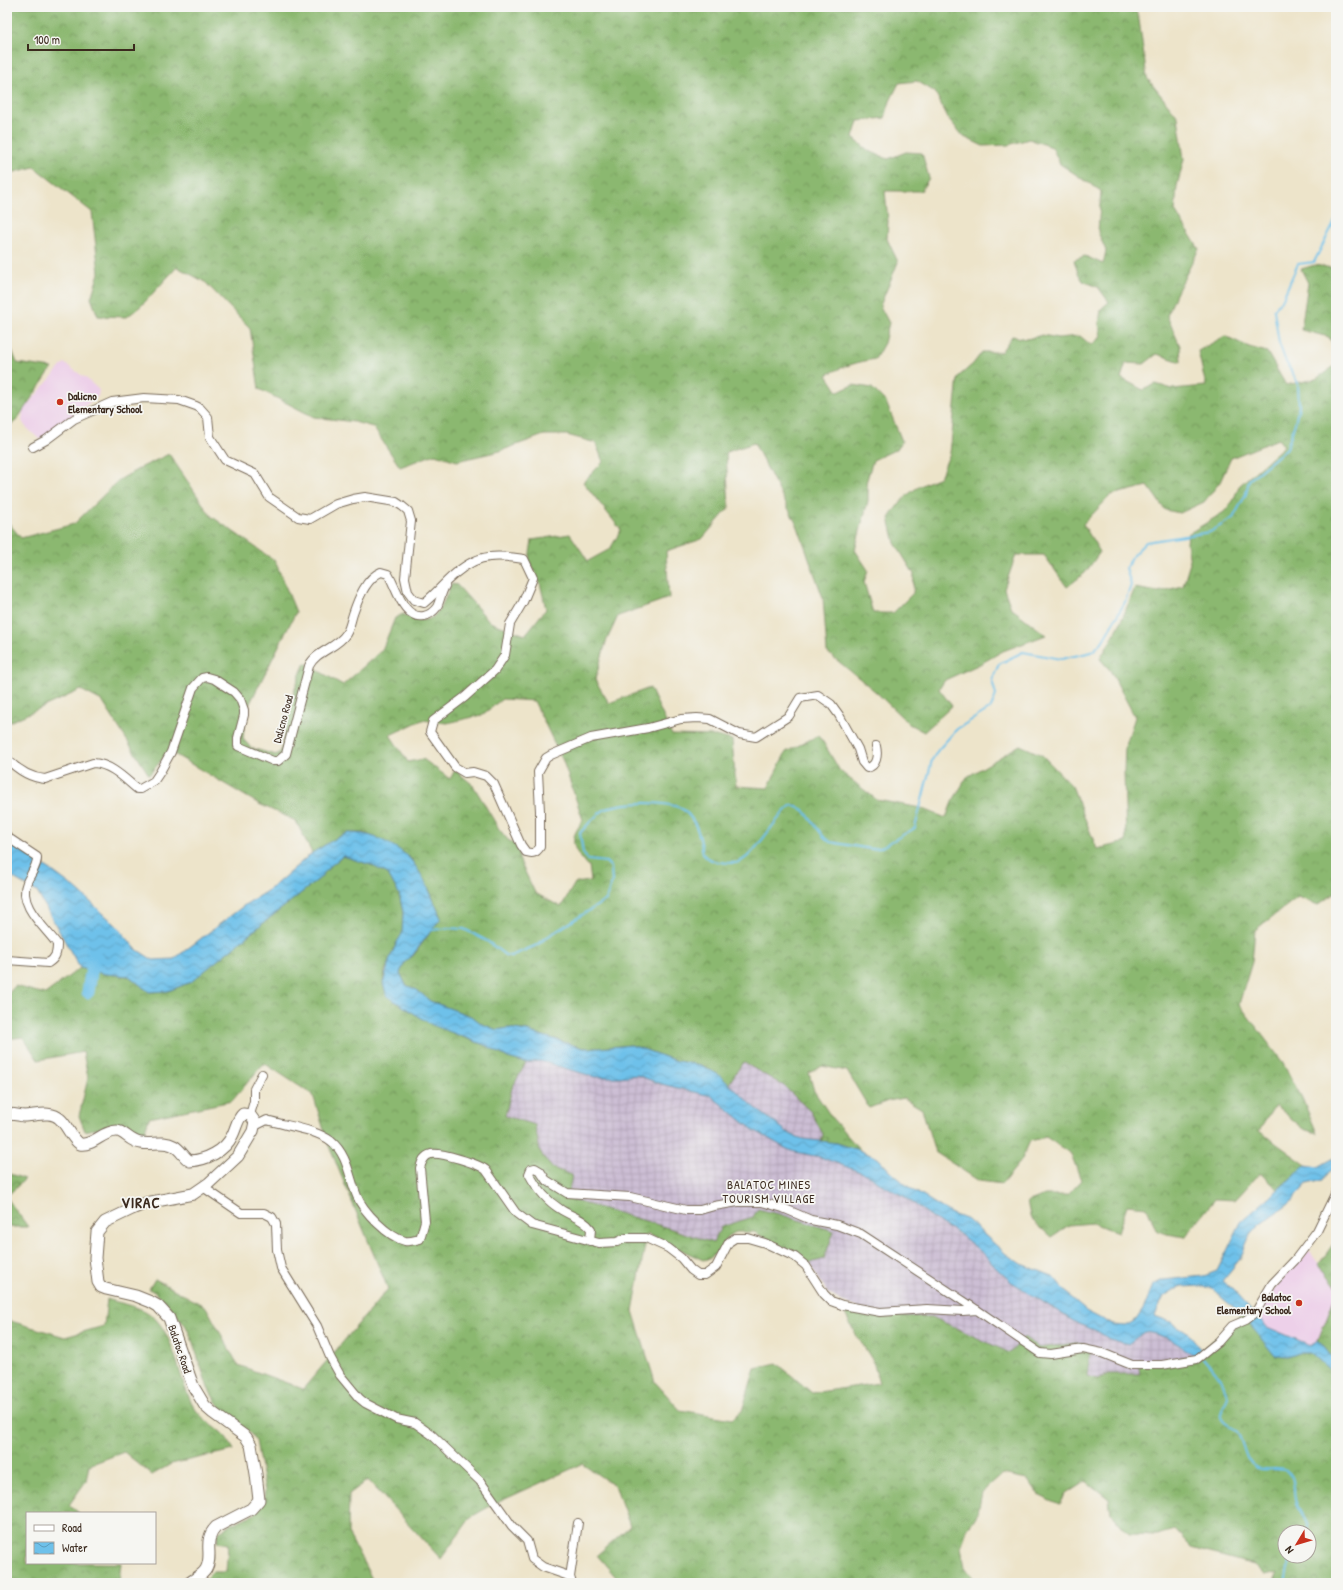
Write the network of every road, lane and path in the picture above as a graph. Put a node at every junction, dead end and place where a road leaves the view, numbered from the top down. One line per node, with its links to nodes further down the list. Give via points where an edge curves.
1 (33, 447): 2 (street, via 74,419 112,402 144,398 179,400 200,408 206,414 210,438 225,460 255,474 269,496 298,516 310,518 336,504 365,497 396,502 402,506 408,511 411,521 405,578 408,592 414,600 424,603)
2 (448, 580): 3 (street, via 464,566 477,560 504,556 524,559 533,578 524,602 510,624 505,655 495,670 433,721 430,732 455,767 465,773 473,772 486,776 494,784 526,852 532,854 540,847 538,772 546,758 591,738 697,718 710,720 739,734 756,737 789,716 800,698 818,695 831,704 839,715 867,768 872,767 877,757); 4 (street, Dalicno Road, via 436,607 428,614 419,616 402,604 388,574 381,572 371,578 357,603 345,635 312,659 286,754 278,761 238,746 244,716 242,704 229,688 214,678 207,677 202,678 193,688 160,772 154,781 140,789 99,763 45,779 26,773)
3 (876, 746)
4 (7, 759)
5 (7, 837): 6 (street, via 37,857 24,894 26,902 56,944 56,956 48,963)
6 (7, 960)
7 (262, 1074): 9 (street, via 254,1089)
8 (7, 1114): 9 (main road, via 56,1116 80,1144 88,1144 107,1133 118,1131 129,1139 141,1143 168,1144 190,1161 212,1155 224,1147 243,1114 248,1114)
9 (253, 1121): 10 (main road, Balatoc Road, via 253,1131 238,1156); 12 (street, via 267,1120 322,1135 332,1142 345,1159 361,1203 385,1230 404,1241 420,1239 424,1230 420,1168 422,1161 433,1154 481,1165 516,1213 532,1225)
10 (203, 1187): 15 (street, via 236,1212 268,1214 275,1220 281,1268 317,1326 337,1372 359,1398 378,1411 415,1424 432,1436 480,1481 512,1526 527,1541 532,1559); 16 (main road, Balatoc Road, via 192,1194 146,1203 105,1222 97,1232 95,1258 101,1287 144,1299 164,1311 169,1318 193,1386 205,1406 246,1436 251,1444 259,1500 251,1510 212,1531 209,1536 206,1570)
11 (1336, 1192): 13 (street, via 1316,1231 1295,1260 1272,1284 1255,1313 1232,1326 1197,1360 1162,1365 1132,1365 1102,1353 1083,1349 1051,1354 1040,1353)
12 (590, 1241): 13 (street, via 599,1243 617,1242 631,1237 646,1238 668,1248 698,1275 705,1275 716,1266 729,1242 735,1238 748,1238 766,1243 794,1257 806,1266 824,1294 831,1301 842,1305 880,1312 927,1309); 13 (street, via 591,1229 588,1225 551,1202 533,1182 529,1174 531,1169 540,1171 546,1180 567,1193 630,1197 686,1210 700,1210 738,1202 762,1202 810,1220 849,1228)
13 (977, 1310)
14 (578, 1523): 15 (street)
15 (571, 1580)
16 (189, 1583)

